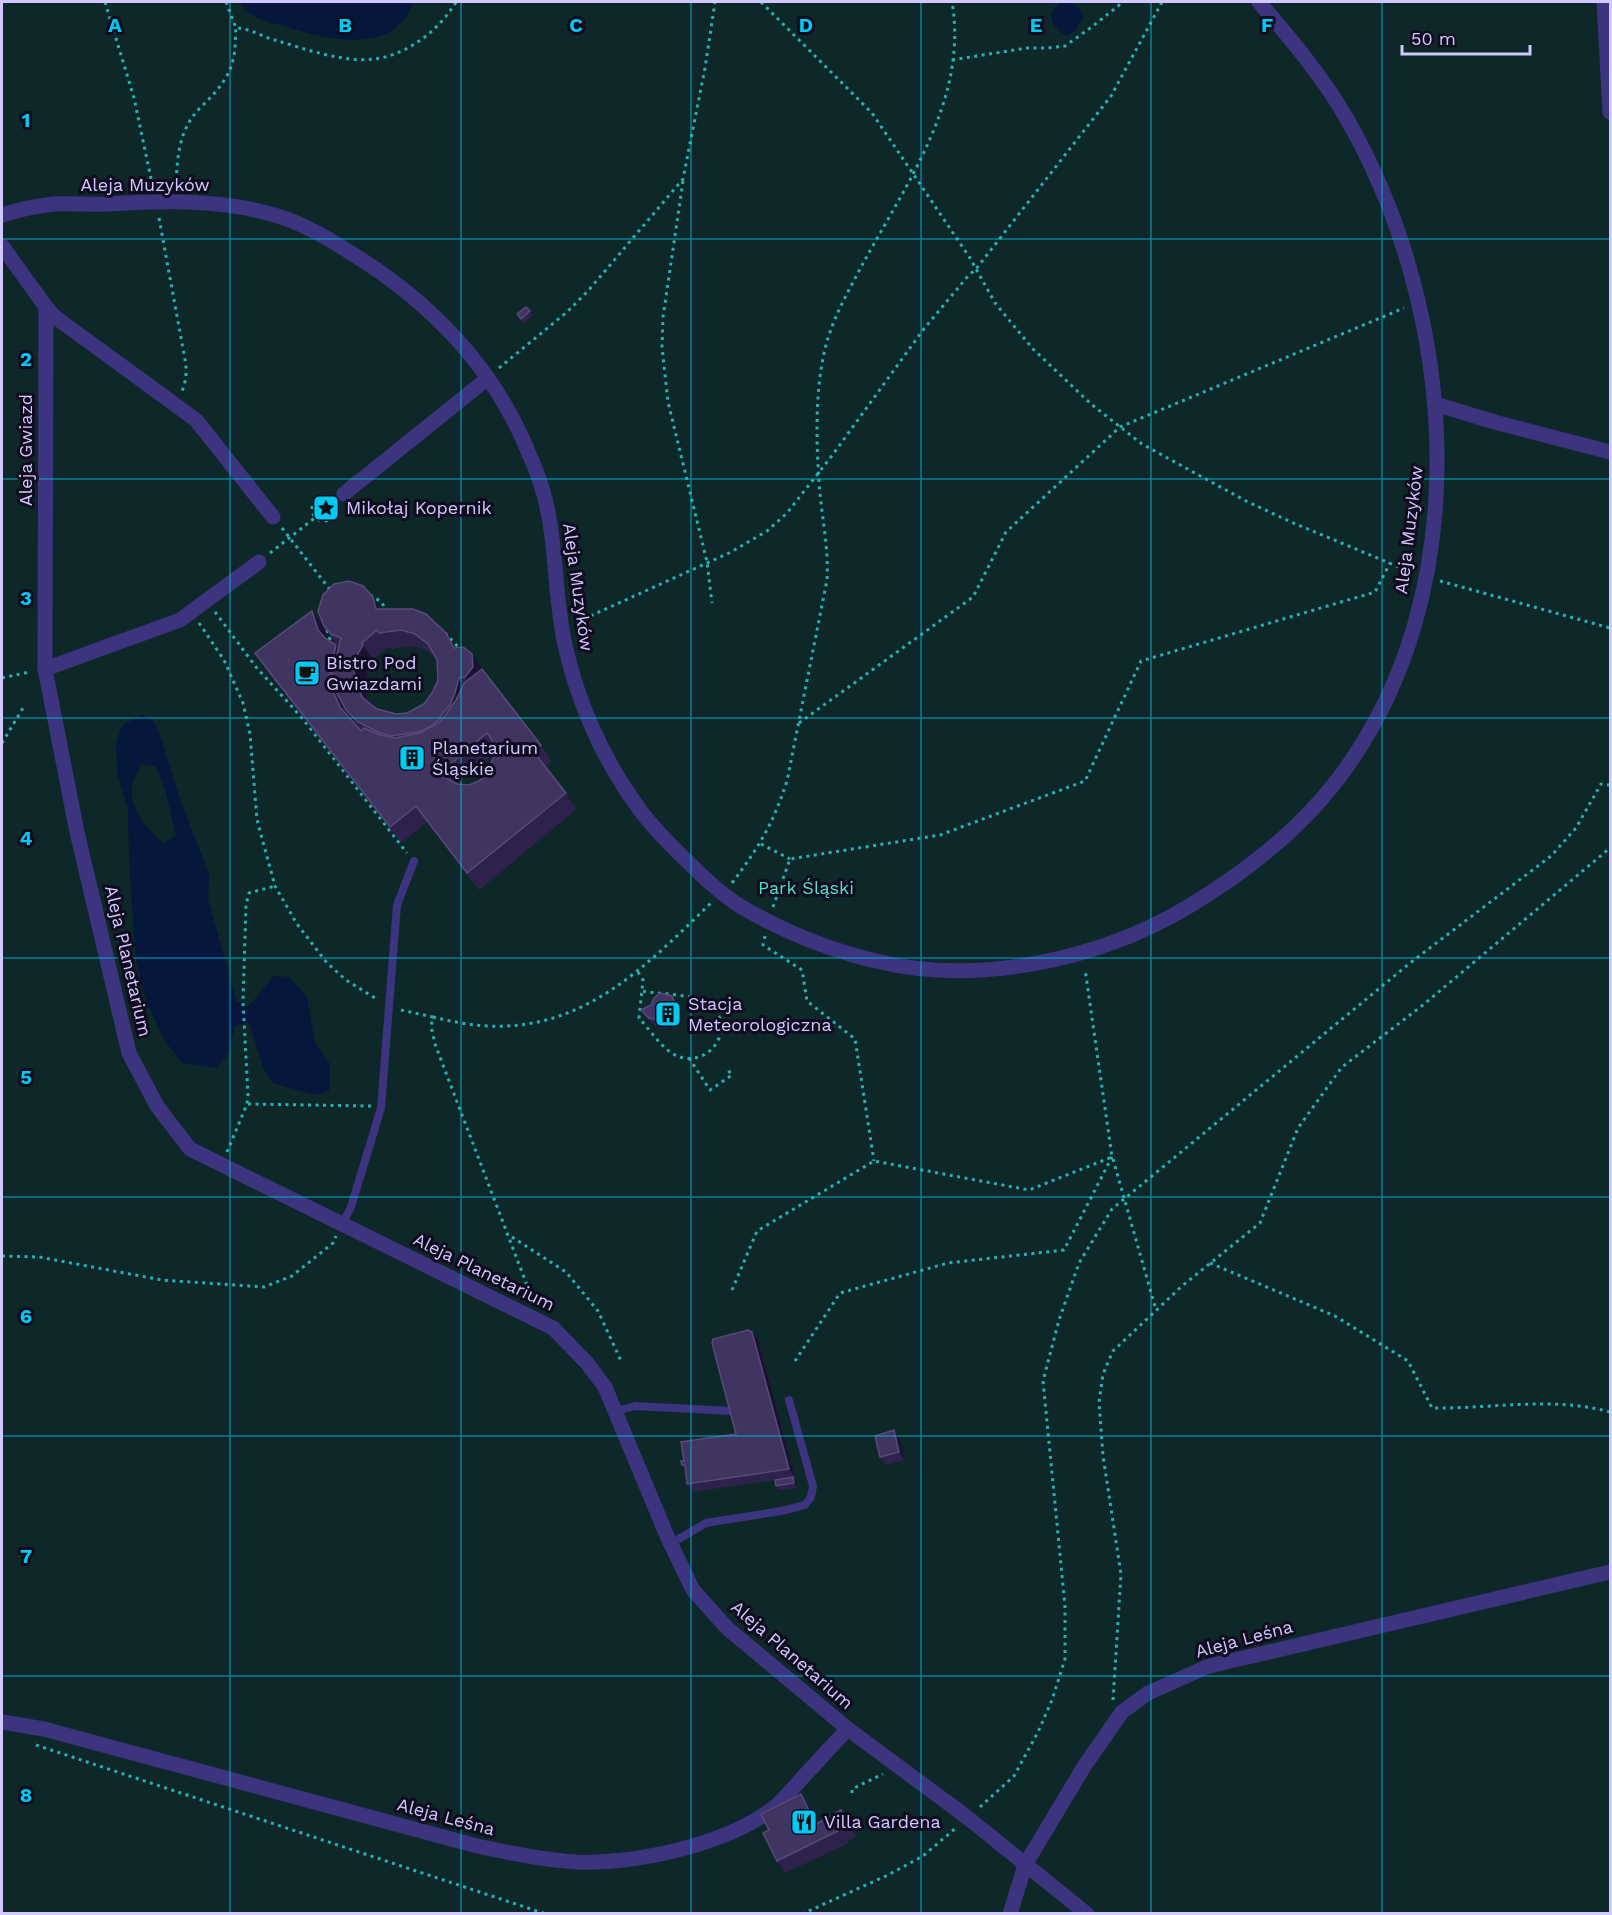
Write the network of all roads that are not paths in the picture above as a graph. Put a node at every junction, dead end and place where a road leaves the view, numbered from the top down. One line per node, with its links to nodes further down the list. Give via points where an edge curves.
1 (1258, 2): 8 (street, Aleja Muzyków, via 1318,76 1360,144 1398,234 1419,302)
2 (1604, 2): 3 (street)
3 (1611, 112)
4 (2, 215): 7 (street, Aleja Muzyków, via 53,204 176,201 245,208 290,219 391,279 430,311)
5 (2, 246): 6 (street)
6 (46, 307): 11 (street, via 196,420); 13 (street, Aleja Gwiazd)
7 (488, 378): 8 (street, Aleja Muzyków, via 516,424 541,484 550,524 565,648 583,705 630,798 666,840 735,903 790,931 870,960 921,970 1008,967 1082,952 1124,938 1219,887 1288,834 1327,793 1353,758 1388,696 1409,640 1426,577 1437,476); 10 (street)
8 (1435, 404): 9 (street)
9 (1611, 452)
10 (344, 494)
11 (273, 517)
12 (259, 562): 13 (street, via 180,620)
13 (45, 669): 15 (street, Aleja Planetarium, via 77,832 129,1053 157,1106 190,1149)
14 (414, 861): 15 (lane, via 397,905 381,1108 351,1207)
15 (342, 1224): 17 (street, Aleja Planetarium, via 553,1328 587,1363)
16 (789, 1400): 19 (lane, via 813,1486 805,1505 706,1523)
17 (616, 1411): 18 (lane, via 634,1406); 19 (street, Aleja Planetarium)
18 (731, 1411)
19 (670, 1544): 22 (street, Aleja Planetarium, via 693,1590 727,1628)
20 (1611, 1572): 23 (street, Aleja Leśna, via 1209,1666 1148,1693 1122,1712)
21 (2, 1722): 22 (street, Aleja Leśna, via 44,1729 477,1846 590,1862 666,1852 734,1831 777,1805)
22 (848, 1729): 23 (street, Aleja Planetarium)
23 (1025, 1865): 24 (street, Aleja Leśna); 25 (street, Aleja Planetarium)
24 (1010, 1914)
25 (1087, 1914)

